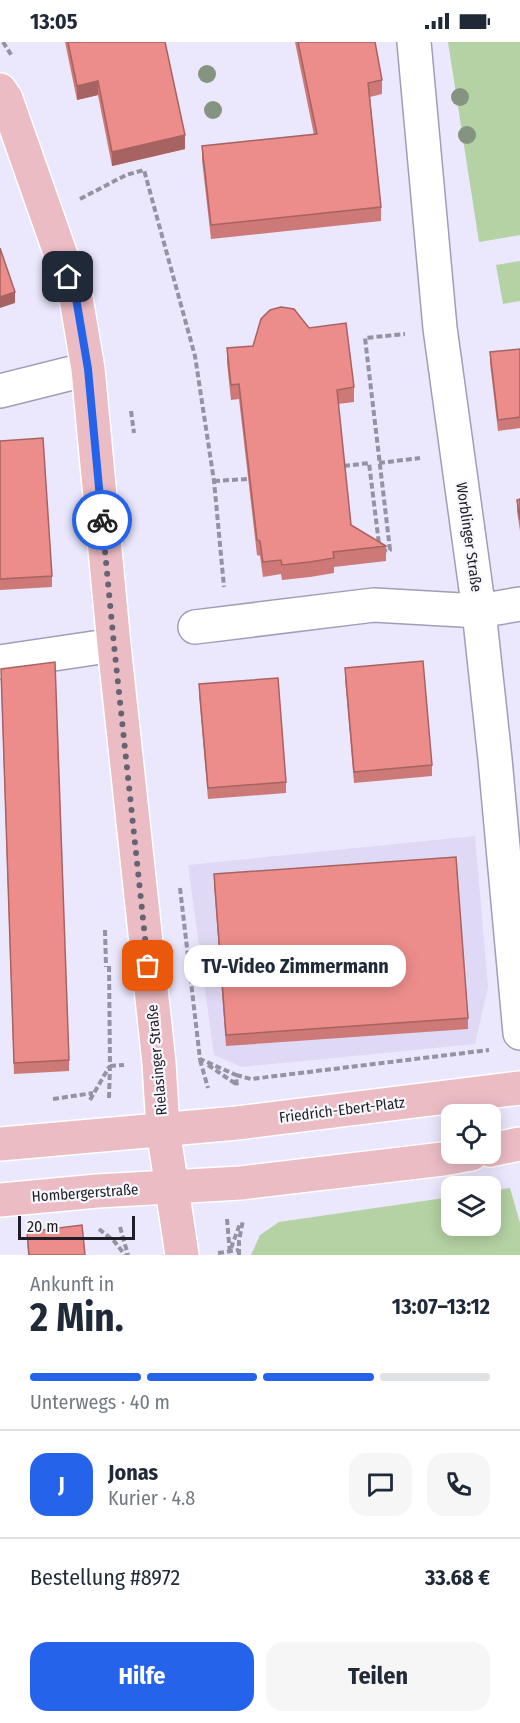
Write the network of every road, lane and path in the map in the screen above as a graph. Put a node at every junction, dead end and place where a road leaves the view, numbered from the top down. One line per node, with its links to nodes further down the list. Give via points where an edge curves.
1 (414, 42): 4 (street, Worblinger Straße)
2 (2, 97): 3 (main road, Rielasinger Straße)
3 (46, 214): 5 (main road, Rielasinger Straße, via 76,298); 9 (path, via 144,170 195,356)
4 (440, 328): 10 (path, via 365,338 390,550); 13 (street, Worblinger Straße)
5 (88, 369): 6 (street); 16 (main road, Rielasinger Straße)
6 (0, 391)
7 (344, 466): 10 (path, via 369,463)
8 (248, 479): 9 (path)
9 (214, 481): 14 (path)
10 (380, 551): 11 (path)
11 (373, 552)
12 (520, 604): 13 (street)
13 (479, 611): 14 (street, via 374,605); 18 (street, Worblinger Straße)
14 (228, 623): 15 (street)
15 (195, 627)
16 (114, 645): 17 (street); 24 (main road, Rielasinger Straße)
17 (0, 662)
18 (520, 1033)
19 (491, 1050): 21 (path, via 251,1079)
20 (110, 1066): 23 (path)
21 (236, 1075)
22 (520, 1088): 24 (main road, Friedrich-Ebert-Platz)
23 (94, 1093)
24 (164, 1129): 25 (main road); 29 (main road, Rielasinger Straße)
25 (0, 1144)
26 (520, 1144): 27 (main road)
27 (501, 1148)
28 (441, 1159): 29 (main road, via 241,1183)
29 (171, 1187): 30 (main road, Hombergerstraße); 35 (main road, Rielasinger Straße)
30 (0, 1200)
31 (98, 1228): 34 (path)
32 (239, 1251): 33 (path)
33 (230, 1253)
34 (125, 1255)
35 (182, 1255)

